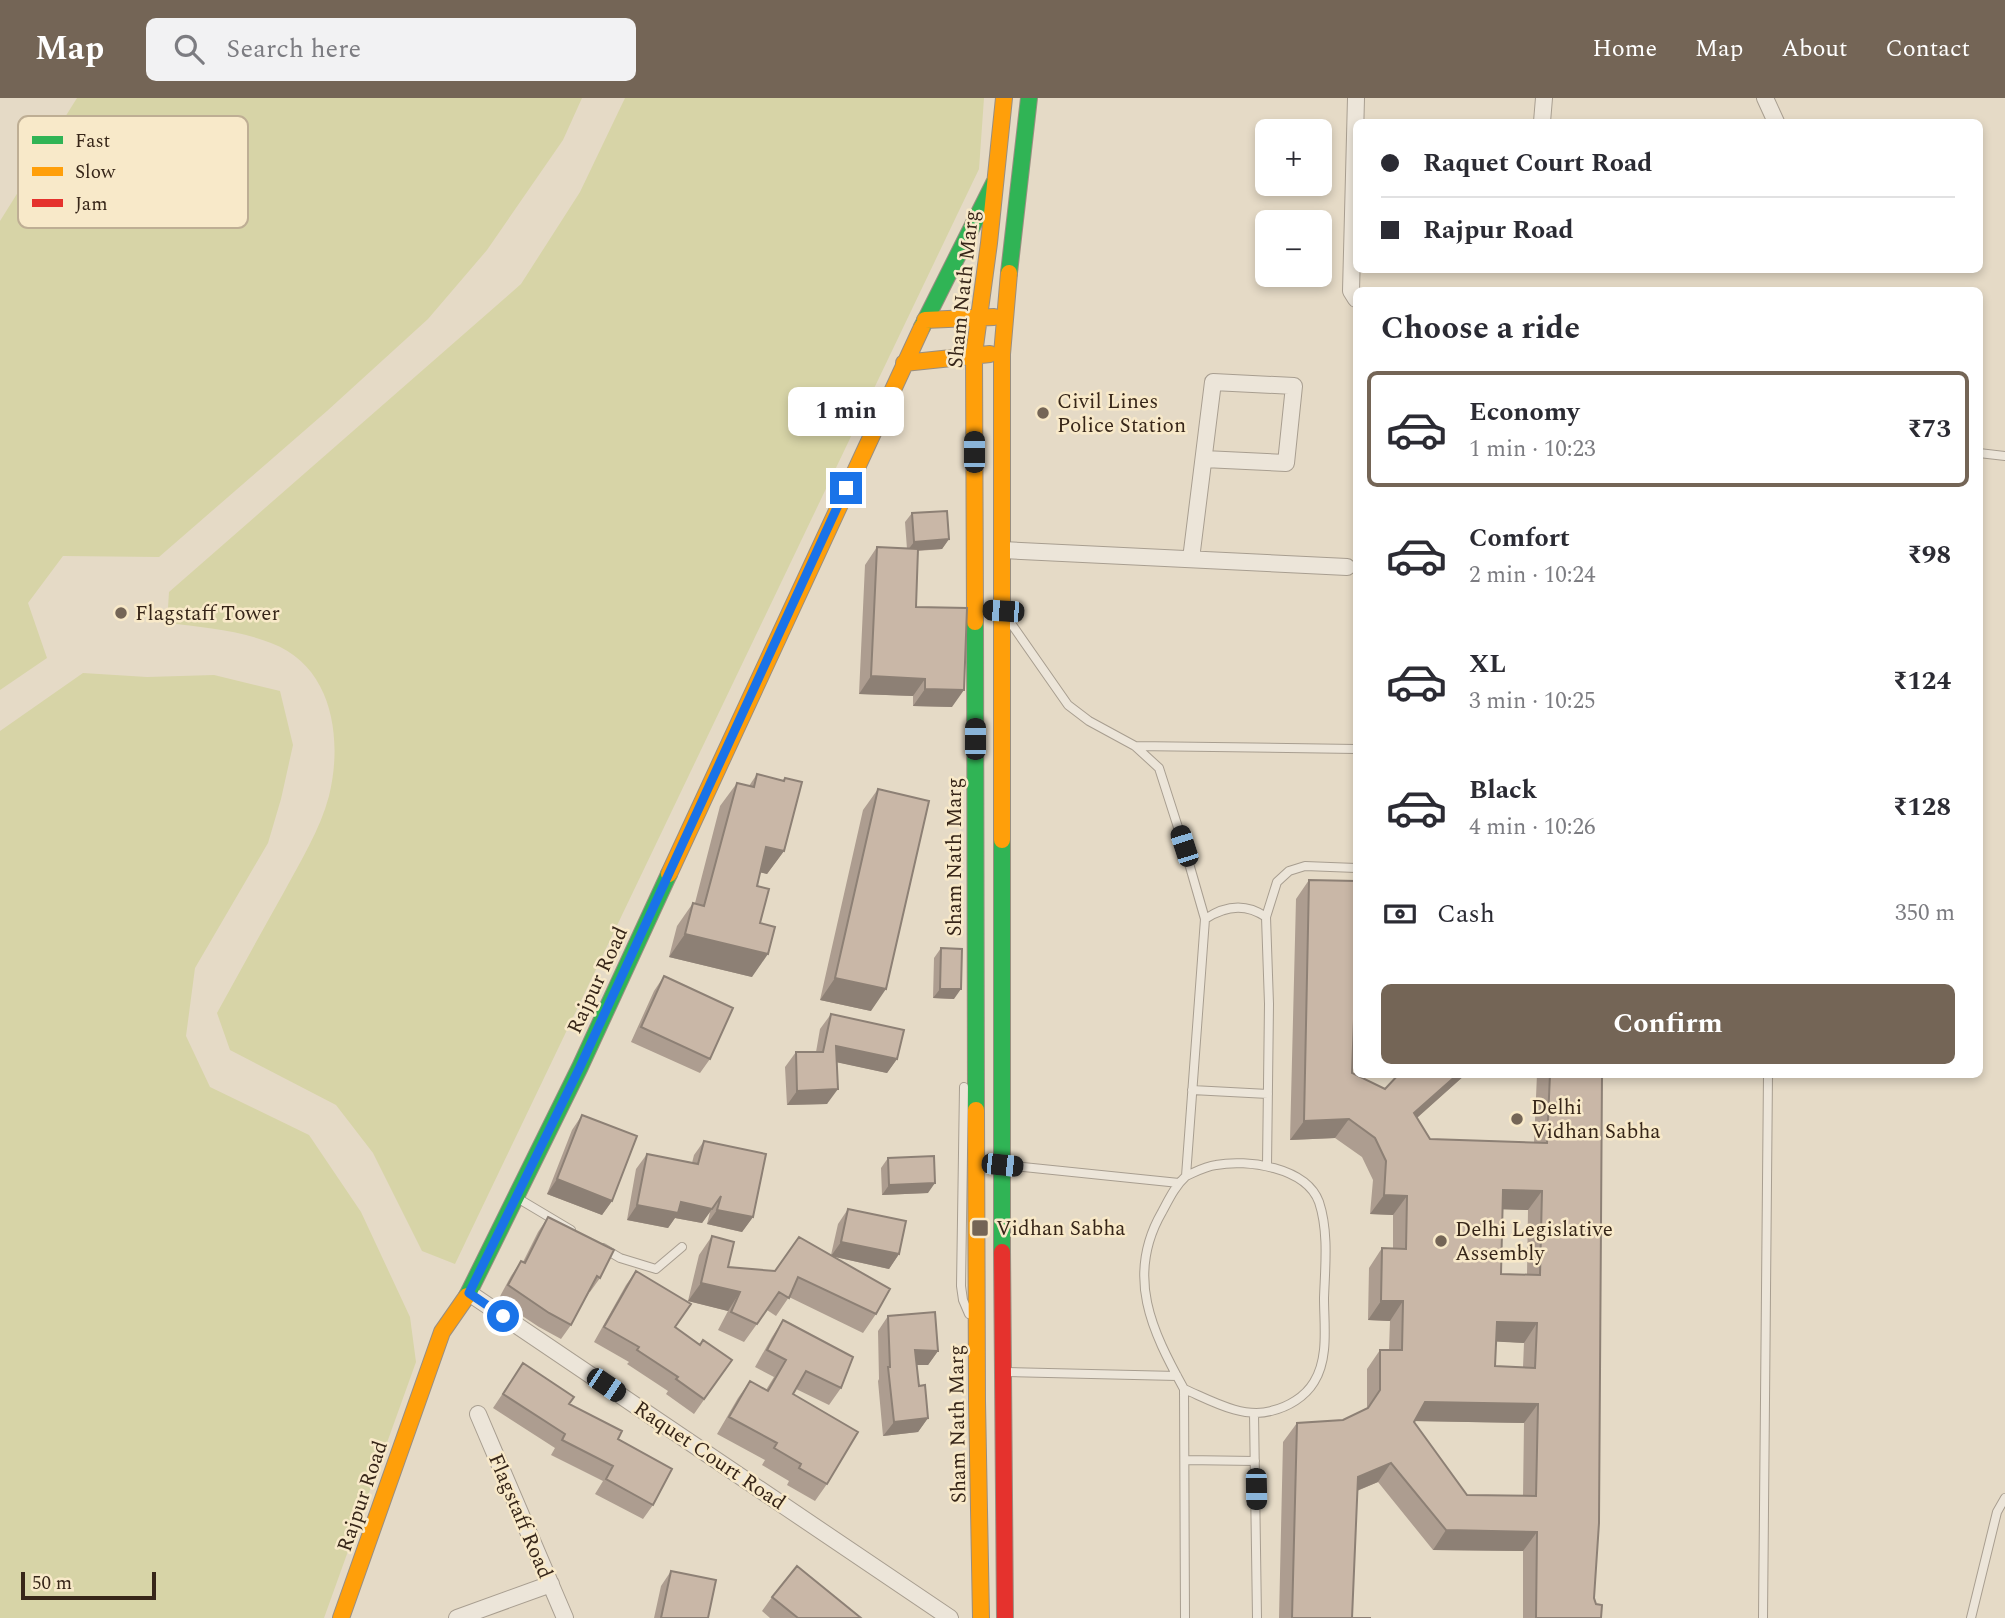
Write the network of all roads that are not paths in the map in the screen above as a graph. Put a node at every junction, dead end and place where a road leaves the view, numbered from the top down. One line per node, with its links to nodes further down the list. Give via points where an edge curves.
1 (1004, 98): 9 (main road, Sham Nath Marg)
2 (1029, 98): 12 (main road, Sham Nath Marg)
3 (1356, 98): 6 (street)
4 (1544, 98): 7 (street)
5 (1765, 98): 8 (street)
6 (1356, 119)
7 (1542, 119)
8 (1775, 119)
9 (995, 179): 13 (main road, Sham Nath Marg); 14 (main road, Rajpur Road)
10 (1353, 243): 11 (street)
11 (1353, 293)
12 (1005, 317): 13 (main road); 16 (main road, Sham Nath Marg)
13 (979, 318): 14 (main road); 15 (main road, Sham Nath Marg)
14 (925, 320): 17 (main road, Rajpur Road)
15 (974, 354): 16 (main road); 17 (main road); 24 (main road, Sham Nath Marg)
16 (1002, 354): 21 (main road, Sham Nath Marg)
17 (904, 363): 41 (main road, Rajpur Road)
18 (1983, 453): 19 (lane)
19 (2005, 456)
20 (1204, 459): 20 (street, via 1213,382 1294,386 1286,463); 22 (street)
21 (1003, 550): 22 (street); 24 (main road, Sham Nath Marg)
22 (1191, 559): 23 (street)
23 (1347, 567)
24 (988, 610): 25 (lane, via 1069,705 1088,721); 30 (main road, Sham Nath Marg); 37 (main road, Sham Nath Marg)
25 (1135, 746): 26 (lane); 29 (lane, via 1159,768)
26 (1353, 749)
27 (1353, 868): 28 (lane, via 1305,866 1289,871 1277,882)
28 (1266, 917): 29 (lane, via 1254,908 1237,907); 35 (lane)
29 (1205, 919): 34 (lane)
30 (975, 979): 31 (lane); 36 (main road, Sham Nath Marg)
31 (966, 1006)
32 (1768, 1078): 65 (lane)
33 (964, 1081): 46 (lane, via 961,1286)
34 (1192, 1090): 35 (lane); 39 (lane)
35 (1268, 1094): 38 (lane)
36 (976, 1165): 37 (lane); 46 (main road, Sham Nath Marg)
37 (1002, 1165): 40 (lane); 48 (main road, Sham Nath Marg)
38 (1267, 1166): 39 (lane, via 1214,1165); 51 (lane, via 1286,1171 1318,1200 1325,1243 1324,1353 1306,1392 1293,1403)
39 (1186, 1176): 40 (lane)
40 (1178, 1183): 49 (lane, via 1147,1247 1144,1278 1148,1314)
41 (516, 1198): 42 (lane); 45 (main road, Rajpur Road)
42 (574, 1231)
43 (597, 1245): 44 (lane, via 656,1269)
44 (682, 1247)
45 (469, 1293): 57 (main road, Rajpur Road, via 442,1332); 60 (street, Raquet Court Road)
46 (976, 1333): 47 (main road, Sham Nath Marg)
47 (977, 1370): 48 (lane); 61 (main road, Sham Nath Marg)
48 (1002, 1372): 49 (lane); 62 (main road, Sham Nath Marg)
49 (1177, 1376): 50 (lane)
50 (1184, 1389): 51 (lane); 53 (lane)
51 (1254, 1413): 54 (lane)
52 (478, 1414): 56 (street, Flagstaff Road)
53 (1185, 1460): 54 (lane); 63 (lane)
54 (1255, 1461): 64 (lane)
55 (2005, 1498): 66 (lane, via 1997,1512)
56 (551, 1584): 58 (street); 59 (street, Flagstaff Road)
57 (341, 1618)
58 (457, 1618)
59 (565, 1618)
60 (950, 1618)
61 (981, 1618)
62 (1005, 1618)
63 (1185, 1618)
64 (1257, 1618)
65 (1763, 1618)
66 (1971, 1618)

